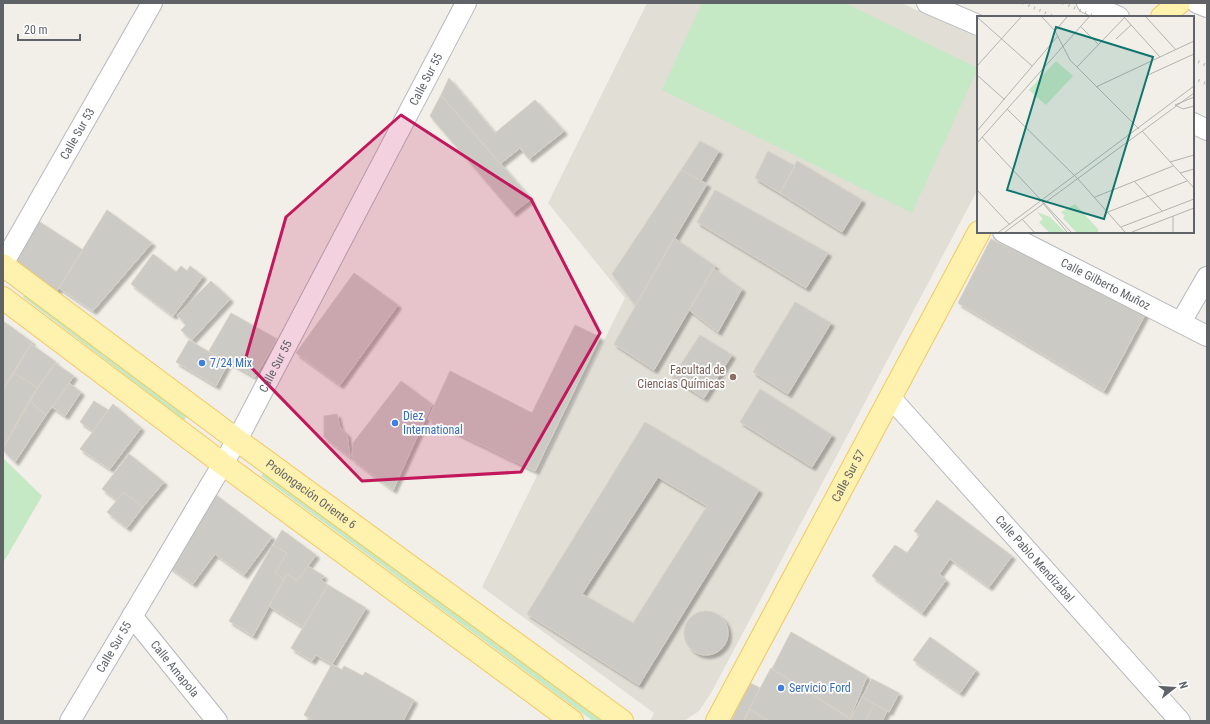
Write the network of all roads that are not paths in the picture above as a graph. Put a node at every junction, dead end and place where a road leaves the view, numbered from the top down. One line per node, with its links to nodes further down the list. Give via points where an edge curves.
1 (152, 3): 15 (street, Calle Sur 53)
2 (466, 3): 21 (street, Calle Sur 55)
3 (927, 3): 10 (street)
4 (1087, 3): 8 (street)
5 (1179, 3): 9 (main road)
6 (1197, 3): 7 (street)
7 (1207, 7)
8 (1117, 16)
9 (1163, 16)
10 (977, 25)
11 (1194, 124): 12 (street)
12 (1207, 130)
13 (978, 233): 20 (main road, Calle Sur 57)
14 (1006, 233): 18 (street, Calle Gilberto Muñoz)
15 (3, 265): 21 (main road, Prolongación Oriente 6)
16 (1207, 277): 18 (street)
17 (3, 298): 22 (main road)
18 (1181, 322): 19 (street, Calle Gilberto Muñoz)
19 (1207, 336)
20 (890, 397): 28 (main road, Calle Sur 57); 29 (street, Calle Pablo Mendizabal)
21 (237, 440): 22 (street, Calle Sur 55); 27 (main road, Prolongación Oriente 6)
22 (223, 464): 23 (street, Calle Sur 55); 26 (main road)
23 (132, 616): 24 (street, Calle Sur 55); 25 (street, Calle Amapola)
24 (70, 721)
25 (218, 721)
26 (572, 721)
27 (622, 721)
28 (717, 721)
29 (1180, 721)

